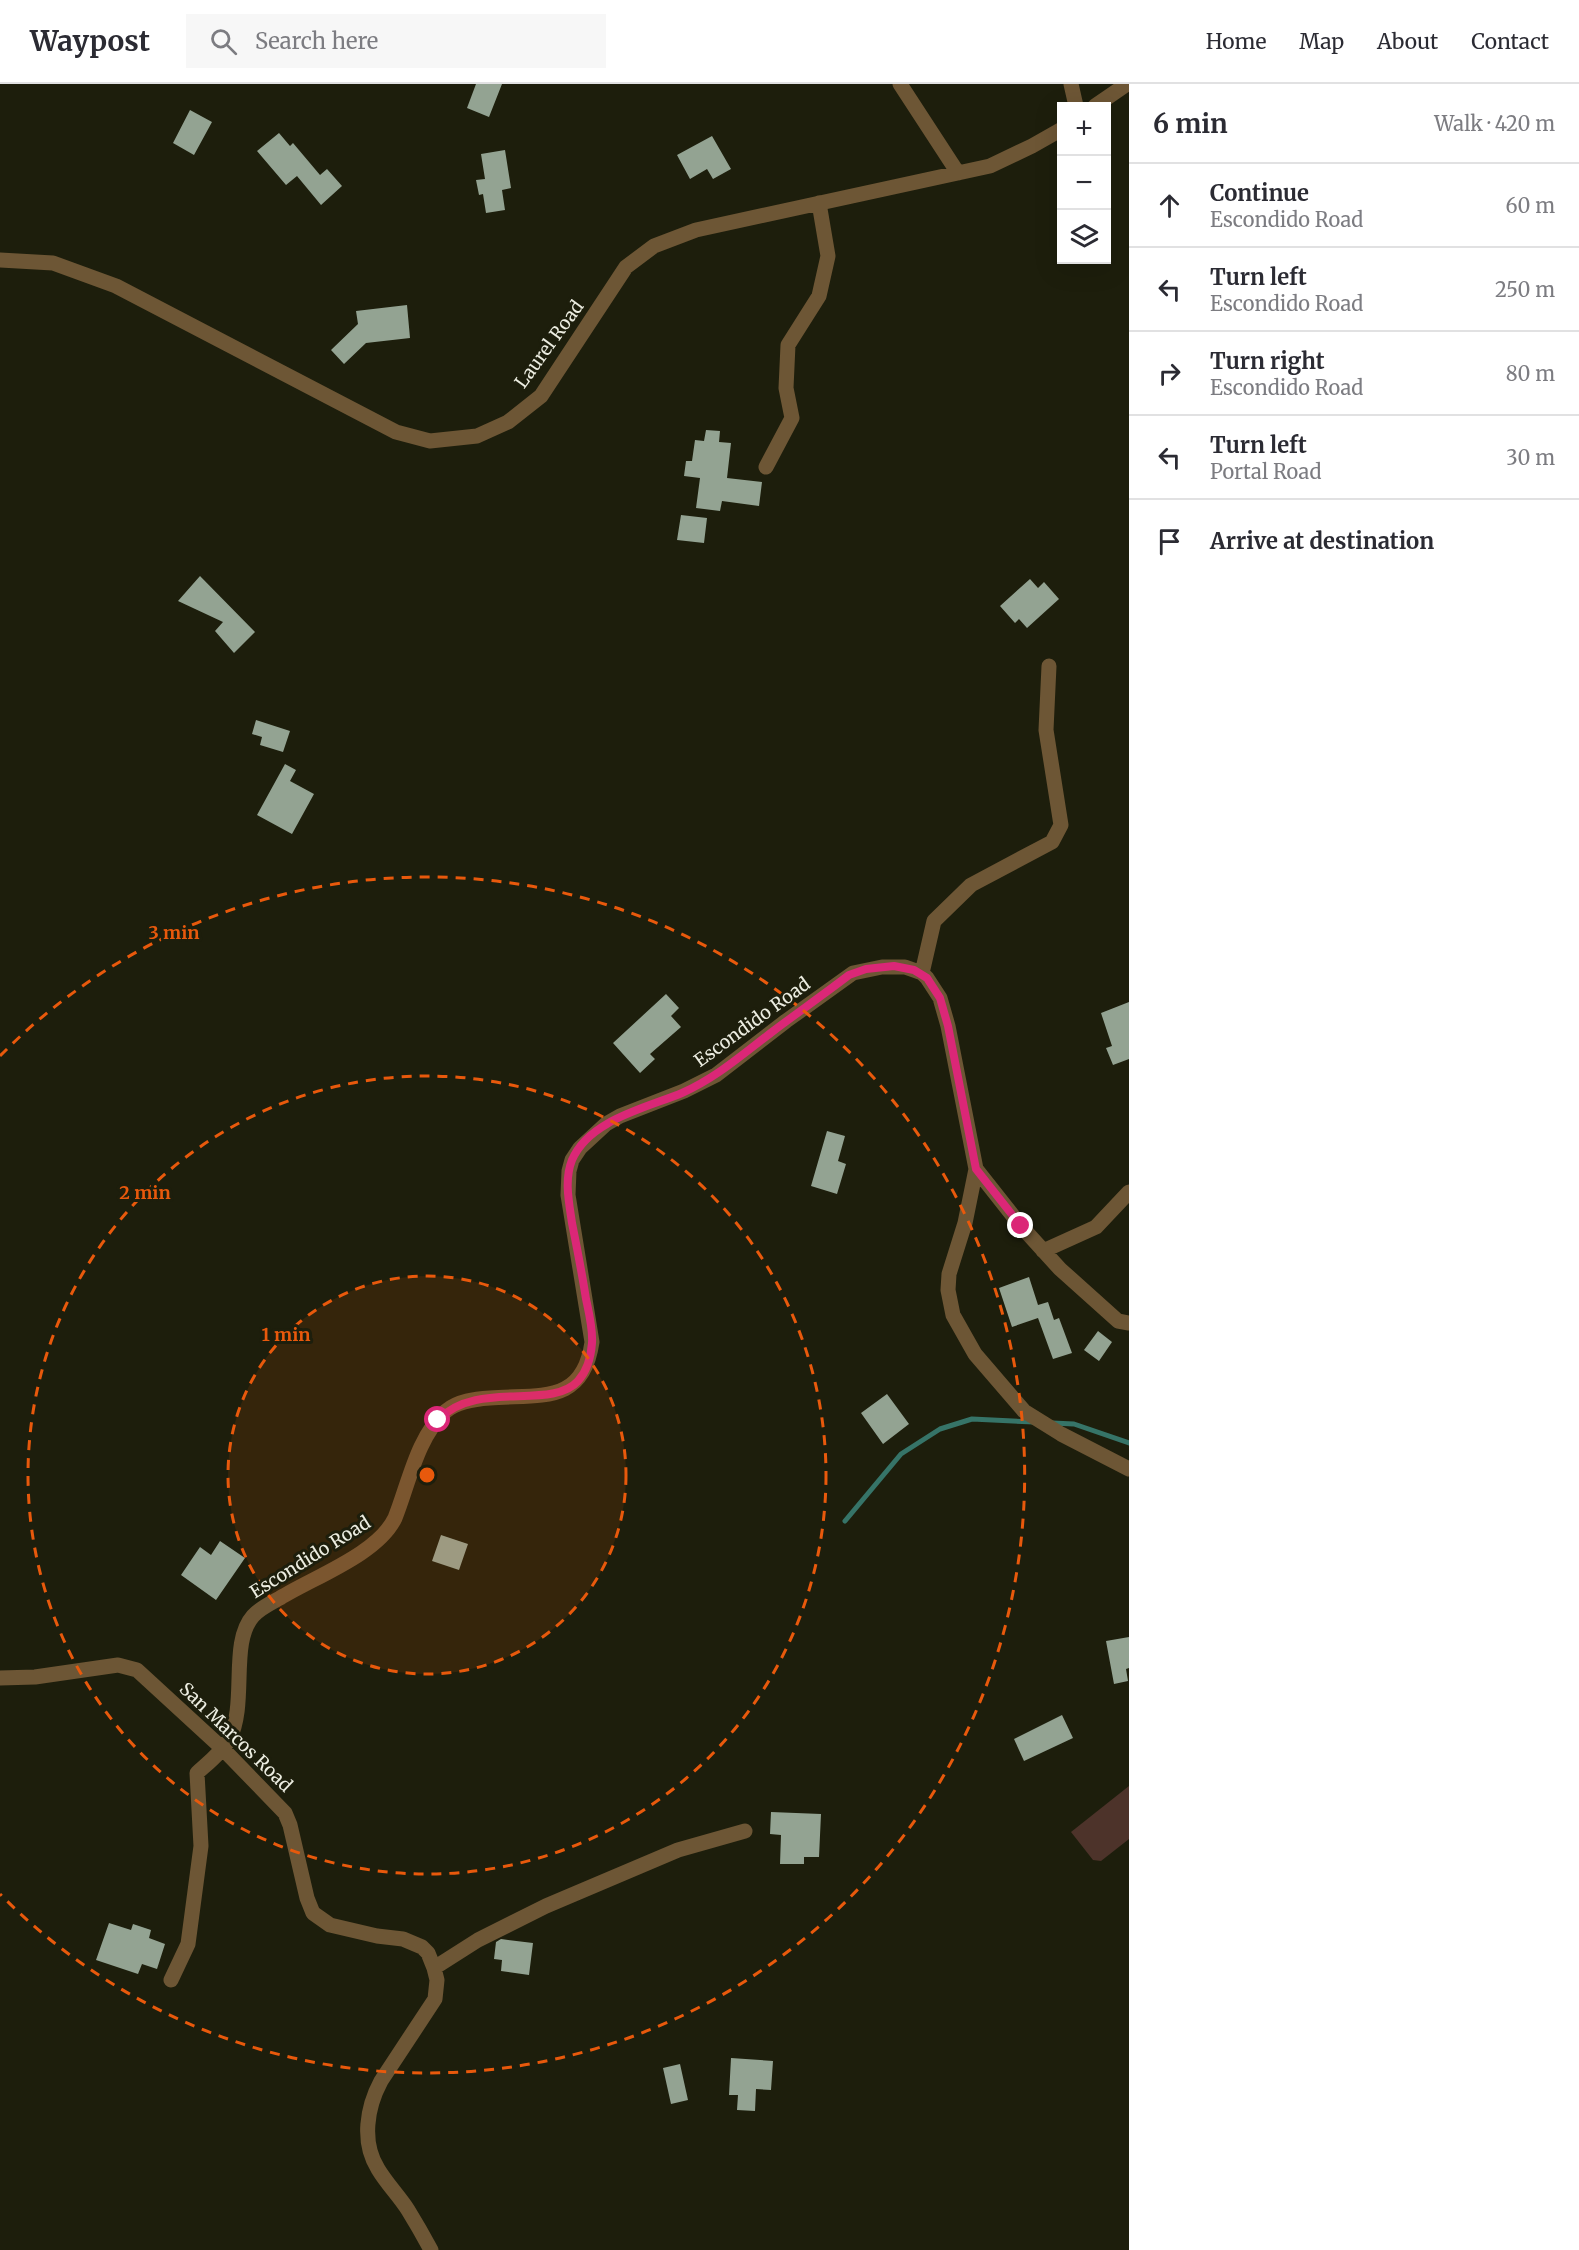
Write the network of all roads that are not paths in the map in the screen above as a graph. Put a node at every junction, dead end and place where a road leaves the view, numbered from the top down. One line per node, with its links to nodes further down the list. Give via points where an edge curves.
1 (900, 84): 7 (street)
2 (1071, 84): 4 (street)
3 (1126, 84): 5 (street)
4 (1075, 102)
5 (1101, 102)
6 (1057, 132): 7 (street, Laurel Road, via 990,166)
7 (958, 173): 8 (street, Laurel Road)
8 (819, 203): 9 (street, Laurel Road, via 696,230 654,246 626,267 541,396 508,422 477,436 430,441 396,432 116,286 53,263); 10 (street, via 828,256 819,296 788,345 786,388 792,418)
9 (0, 260)
10 (766, 467)
11 (1049, 666): 12 (street, via 1046,730 1061,825 1052,842 971,885 934,921)
12 (922, 973): 13 (street, via 940,998 948,1026); 19 (street, Escondido Road, via 894,966 853,973 716,1075 613,1120 588,1138 572,1160 568,1183 591,1328 590,1355 584,1372 562,1391 476,1399 457,1405 438,1420 423,1443 390,1529 380,1540 253,1616 242,1641 235,1724)
13 (976, 1169): 15 (street); 17 (street, via 949,1274 953,1315 975,1354 1024,1411)
14 (1129, 1192): 15 (street, via 1096,1227)
15 (1043, 1251): 16 (street, via 1118,1321)
16 (1129, 1323)
17 (1129, 1469)
18 (0, 1678): 19 (street, San Marcos Road, via 118,1665 137,1670)
19 (223, 1749): 21 (street, San Marcos Road, via 285,1813 314,1913 330,1925 403,1939 429,1953); 22 (street, via 197,1773 201,1846 188,1944)
20 (745, 1831): 21 (street, via 678,1850 546,1906 477,1940)
21 (434, 1968): 23 (street, via 435,1999 381,2081 367,2121 376,2168 408,2209)
22 (171, 1980)
23 (431, 2250)

